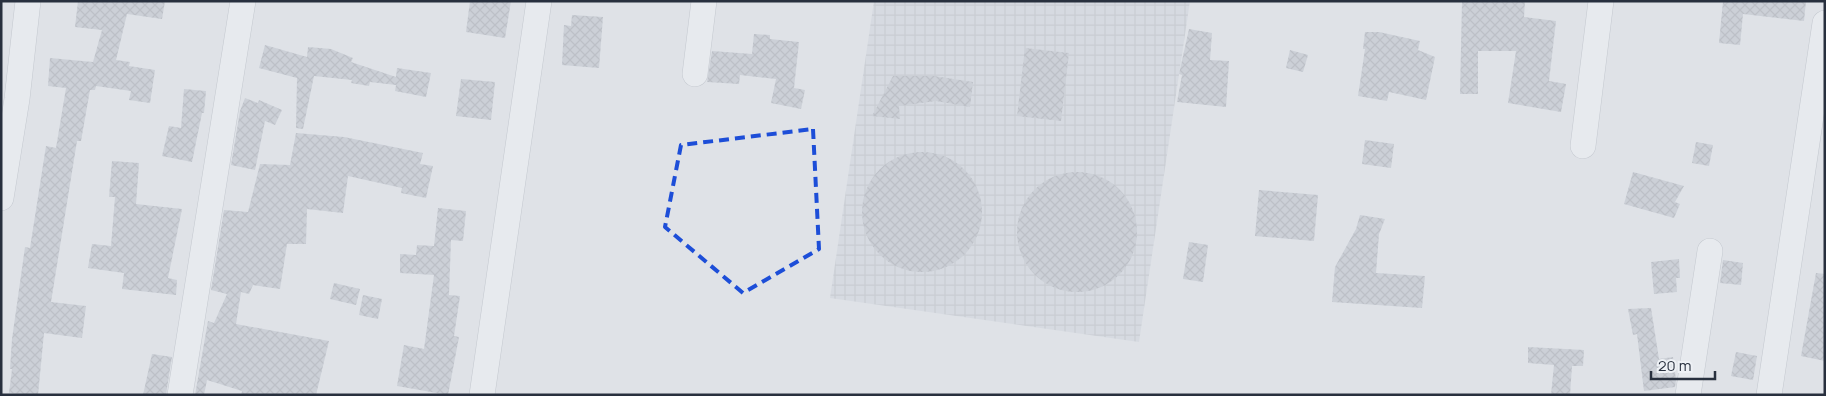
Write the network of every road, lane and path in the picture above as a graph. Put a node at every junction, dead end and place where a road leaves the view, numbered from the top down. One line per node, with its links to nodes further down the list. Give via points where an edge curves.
1 (28, 1): 9 (street)
2 (243, 1): 11 (street)
3 (539, 1): 12 (street)
4 (704, 1): 7 (street)
5 (1601, 1): 8 (street)
6 (1825, 23): 14 (street)
7 (694, 74)
8 (1582, 146)
9 (1, 198)
10 (1710, 251): 13 (street)
11 (180, 395)
12 (482, 395)
13 (1688, 395)
14 (1769, 395)

